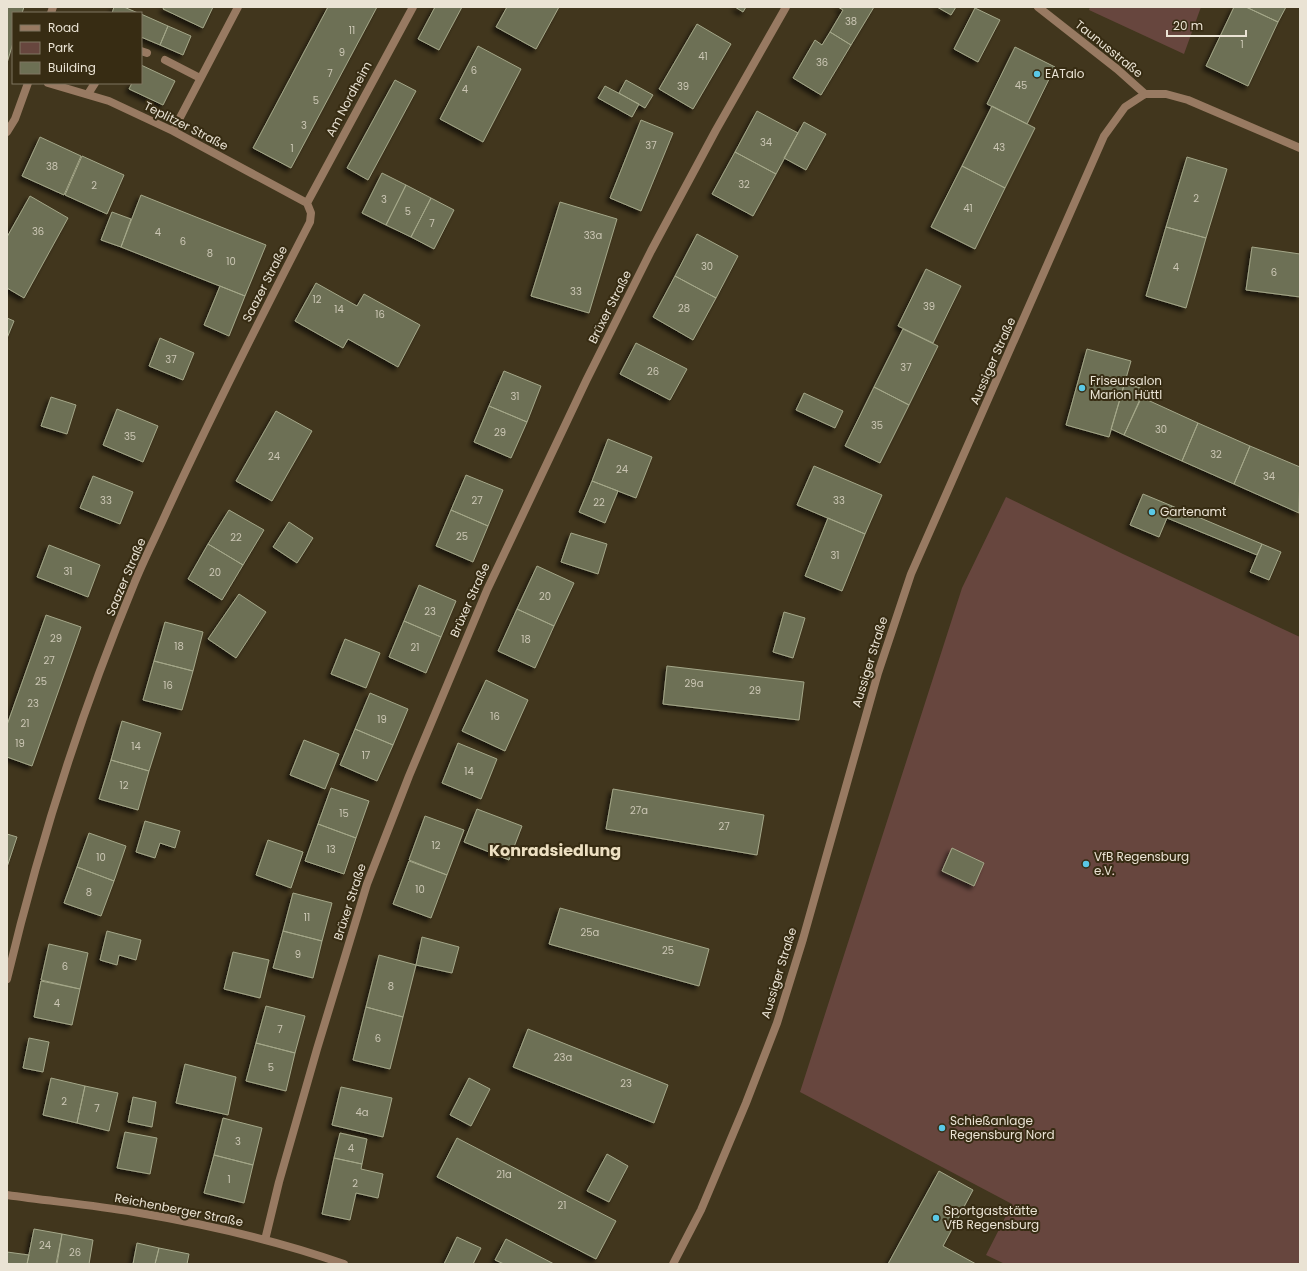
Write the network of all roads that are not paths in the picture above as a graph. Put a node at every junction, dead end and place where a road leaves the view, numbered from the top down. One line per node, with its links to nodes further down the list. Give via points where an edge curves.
1 (238, 7): 6 (street)
2 (413, 7): 15 (street, Am Nordheim)
3 (786, 7): 18 (street, Brüxer Straße, via 651,251 487,590 367,884 310,1072)
4 (1038, 7): 11 (street, Taunusstraße)
5 (165, 60): 6 (street)
6 (200, 78): 12 (street)
7 (28, 84): 13 (street)
8 (52, 84): 10 (street, Teplitzer Straße)
9 (94, 84): 10 (street)
10 (88, 94): 12 (street, Teplitzer Straße)
11 (1146, 94): 14 (street, via 1166,94 1188,100); 20 (street, Aussiger Straße, via 1125,107 1104,136 911,574 878,673 777,1023 701,1210)
12 (173, 131): 15 (street, Teplitzer Straße)
13 (7, 132)
14 (1300, 148)
15 (307, 203): 16 (street, Saazer Straße, via 310,222 202,436 134,584 56,798)
16 (7, 979)
17 (7, 1196): 18 (street, Reichenberger Straße, via 133,1212)
18 (265, 1240): 19 (street, Reichenberger Straße)
19 (344, 1264)
20 (673, 1264)

